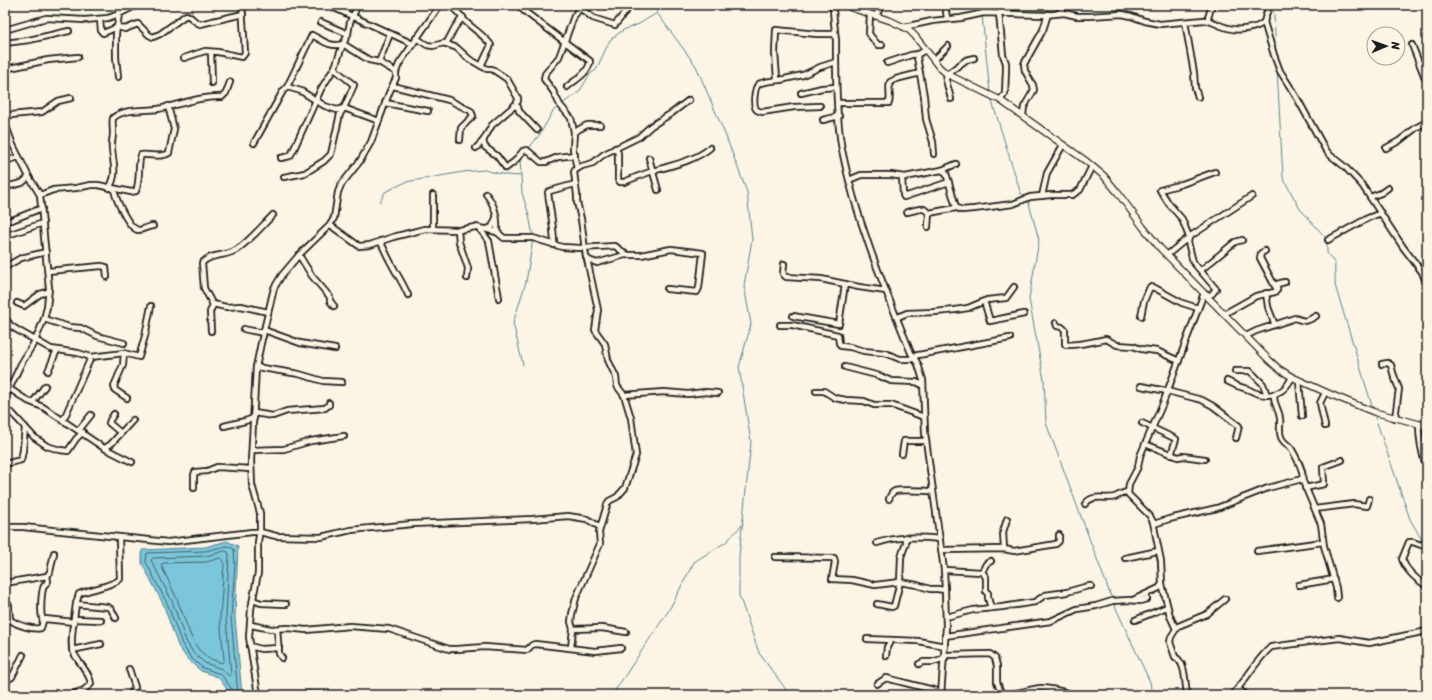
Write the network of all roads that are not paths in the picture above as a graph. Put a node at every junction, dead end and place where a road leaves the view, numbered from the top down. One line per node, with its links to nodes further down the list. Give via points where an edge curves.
1 (8, 5): 20 (street)
2 (119, 5): 23 (street)
3 (137, 5): 23 (street)
4 (242, 5): 24 (street)
5 (328, 5): 27 (street)
6 (358, 5): 27 (street)
7 (440, 5): 42 (street)
8 (450, 5): 28 (street)
9 (518, 5): 43 (street)
10 (576, 5): 11 (street, via 593,18 615,25); 43 (street, via 578,11)
11 (631, 5)
12 (833, 5): 41 (street)
13 (847, 5): 26 (main road)
14 (882, 5): 26 (street)
15 (945, 5): 29 (street)
16 (1004, 5): 21 (street, via 1003,11)
17 (1063, 5): 22 (street)
18 (1212, 5): 31 (street)
19 (1269, 5): 34 (street)
20 (5, 6)
21 (999, 13): 25 (street); 29 (street); 81 (street, via 1006,62 1005,94)
22 (1058, 13): 25 (street); 33 (street, via 1089,16 1122,14 1160,24)
23 (119, 14): 30 (street); 35 (street)
24 (243, 14): 35 (street, via 200,24 186,15 153,37 138,24 125,29); 52 (street, via 245,53 242,57)
25 (1048, 14): 88 (street, via 1043,30 1024,64 1034,90)
26 (872, 15): 36 (main road); 48 (street, via 870,34 876,44)
27 (353, 16): 39 (street); 40 (street)
28 (463, 16): 47 (street); 61 (street, via 491,44)
29 (947, 18): 36 (street)
30 (100, 19): 35 (street, via 103,33); 37 (street, via 46,18)
31 (1208, 20): 33 (street); 34 (street, via 1232,29 1253,28)
32 (321, 22): 39 (street)
33 (1185, 22): 77 (street, via 1194,73 1194,88)
34 (1264, 22): 137 (street, via 1280,71 1325,150 1346,167)
35 (118, 27): 67 (street)
36 (904, 27): 51 (main road)
37 (5, 30)
38 (70, 31): 44 (street)
39 (348, 34): 45 (street)
40 (390, 34): 46 (street); 58 (street)
41 (835, 34): 59 (street); 68 (street, via 776,30)
42 (416, 38): 46 (street); 47 (street, via 427,45)
43 (565, 42): 74 (street, via 590,62 582,76); 101 (street, via 559,57 544,79 571,118)
44 (5, 43)
45 (343, 44): 58 (street, via 369,60); 62 (street); 73 (street, via 328,44 312,35)
46 (413, 44): 64 (street)
47 (446, 44): 61 (street, via 457,48 469,60)
48 (882, 45)
49 (1412, 45): 71 (street)
50 (948, 46): 57 (street)
51 (926, 50): 53 (street); 57 (main road)
52 (211, 52): 55 (street, via 205,51); 70 (street)
53 (918, 54): 60 (street); 65 (street, via 916,57)
54 (78, 57): 63 (street)
55 (184, 58)
56 (974, 58): 66 (street, via 966,60)
57 (934, 60): 66 (main road)
58 (379, 62): 64 (street)
59 (836, 62): 68 (street, via 803,75); 75 (street)
60 (887, 63)
61 (481, 66): 86 (street, via 492,69 509,81 518,98)
62 (335, 67): 82 (street); 89 (street, via 354,85)
63 (5, 69)
64 (396, 72): 72 (street)
65 (920, 73): 84 (street, via 890,82 889,103); 110 (street)
66 (947, 74): 79 (street); 81 (main road)
67 (118, 77)
68 (778, 80): 87 (street, via 758,84 755,88 755,105 758,111)
69 (230, 82): 85 (street, via 222,97 208,96)
70 (212, 83)
71 (1427, 83)
72 (393, 86): 83 (street); 102 (street, via 449,100 471,111 473,116 461,128)
73 (287, 87): 82 (street, via 301,91); 104 (street)
74 (567, 87)
75 (836, 87): 76 (street); 84 (street)
76 (800, 92)
77 (1198, 97)
78 (71, 98): 92 (street, via 58,100 42,112)
79 (951, 99)
80 (689, 100): 107 (street, via 672,114 650,126 639,137)
81 (1000, 100): 90 (main road)
82 (316, 102): 89 (street, via 337,110); 113 (street, via 290,156)
83 (385, 103): 91 (street); 96 (street)
84 (838, 103): 94 (street)
85 (168, 106): 130 (street, via 117,114 113,118 111,148 115,169); 130 (street, via 174,129 169,153 141,155 136,191)
86 (514, 106): 100 (street, via 518,107); 103 (street, via 492,125)
87 (820, 106)
88 (1024, 107): 90 (street); 93 (street)
89 (344, 108): 96 (street); 123 (street, via 340,114 331,154 305,172)
90 (1014, 109): 93 (main road)
91 (428, 111)
92 (5, 114)
93 (1023, 115): 105 (main road)
94 (839, 116): 95 (street); 125 (street, via 842,149)
95 (823, 120)
96 (379, 121): 147 (street, via 366,151 338,192 334,218)
97 (1427, 122): 109 (street)
98 (5, 123): 112 (street)
99 (600, 125): 101 (street, via 587,125)
100 (537, 130)
101 (574, 132): 111 (street)
102 (460, 140)
103 (483, 141): 106 (street); 111 (street, via 485,147 497,156 506,168 523,150 527,150 541,162)
104 (254, 144)
105 (1064, 144): 117 (main road); 135 (street, via 1047,173)
106 (476, 148)
107 (615, 148): 118 (street, via 593,164); 120 (street, via 618,153 620,182)
108 (710, 148): 120 (street, via 678,164)
109 (1386, 148)
110 (934, 154)
111 (575, 155): 118 (street)
112 (19, 157): 115 (street); 122 (street)
113 (281, 158)
114 (649, 158): 120 (street)
115 (5, 161)
116 (956, 164): 119 (street)
117 (1092, 166): 135 (street, via 1080,190 1075,194); 166 (main road, via 1104,176)
118 (577, 168): 127 (street, via 574,172)
119 (942, 170): 124 (street); 126 (street)
120 (652, 171): 131 (street)
121 (1215, 172): 156 (street, via 1160,190 1182,219)
122 (29, 177): 128 (street); 133 (street)
123 (284, 177)
124 (902, 177): 125 (street, via 861,176); 126 (street, via 904,197)
125 (850, 180): 181 (street, via 859,219)
126 (949, 182): 139 (street)
127 (575, 184): 160 (street, via 548,192); 161 (street)
128 (5, 187)
129 (1388, 188): 137 (street)
130 (111, 189): 133 (street, via 98,185 53,190); 148 (street, via 132,227 138,230)
131 (658, 190)
132 (486, 194): 144 (street, via 494,204)
133 (40, 195): 138 (street)
134 (433, 195): 151 (street)
135 (1042, 196): 139 (street, via 993,207 960,210)
136 (1252, 196): 156 (street)
137 (1370, 197): 142 (street)
138 (42, 208): 145 (street); 146 (street)
139 (956, 208): 141 (street)
140 (907, 212): 141 (street, via 924,209)
141 (929, 212): 149 (street)
142 (1380, 213): 158 (street); 173 (street)
143 (273, 215): 190 (street, via 241,247 230,253 205,259 202,263 204,288)
144 (496, 216): 152 (street, via 492,227); 154 (street)
145 (5, 221)
146 (43, 223): 155 (street); 163 (street)
147 (330, 225): 159 (street, via 359,246); 164 (street)
148 (153, 226)
149 (928, 227)
150 (479, 228): 152 (street); 153 (street); 187 (street, via 489,241)
151 (433, 229): 153 (street); 159 (street)
152 (487, 229): 154 (street)
153 (458, 230): 175 (street, via 459,242 468,268)
154 (497, 232): 160 (street, via 504,238 536,238)
155 (5, 236)
156 (1189, 237): 166 (street); 171 (street, via 1193,262)
157 (1242, 240): 171 (street, via 1235,242)
158 (1328, 240)
159 (380, 242): 185 (street)
160 (554, 245): 161 (street)
161 (585, 248): 165 (street, via 615,246); 167 (street)
162 (1265, 251): 182 (street, via 1260,258)
163 (46, 252): 169 (street, via 20,258); 172 (street)
164 (299, 255): 192 (street); 194 (street, via 274,288)
165 (627, 255): 167 (street, via 597,262); 180 (street, via 642,255 671,249 702,252 697,292)
166 (1167, 255): 186 (main road)
167 (587, 259): 238 (street, via 598,310 595,330 605,344 608,360 616,377 616,386)
168 (784, 264): 177 (street, via 783,274 786,276)
169 (5, 267)
170 (1427, 269): 173 (street)
171 (1201, 270): 186 (street, via 1216,289 1212,294)
172 (48, 271): 174 (street, via 101,266 106,267); 183 (street)
173 (1422, 272): 178 (street)
174 (107, 276)
175 (467, 278)
176 (1285, 282): 182 (street, via 1278,284)
177 (845, 284): 181 (street); 197 (street, via 839,324)
178 (1427, 285)
179 (1014, 287): 188 (street, via 1006,298)
180 (667, 289)
181 (886, 290): 201 (street)
182 (1277, 290): 184 (street)
183 (48, 292): 189 (street, via 40,294 26,305 22,306); 202 (street)
184 (1266, 293): 196 (street); 205 (street)
185 (408, 295)
186 (1206, 295): 193 (street); 196 (main road)
187 (499, 298)
188 (984, 301): 195 (street, via 990,321); 201 (street, via 968,308 907,313)
189 (18, 302)
190 (215, 305): 194 (street, via 242,306); 208 (street, via 210,312)
191 (151, 306): 216 (street, via 139,357)
192 (334, 306)
193 (1198, 308): 198 (street, via 1150,287); 219 (street)
194 (268, 312): 207 (street)
195 (1024, 314)
196 (1224, 314): 210 (main road)
197 (793, 316)
198 (1141, 316)
199 (1316, 316): 205 (street, via 1305,321 1295,318)
200 (5, 318): 212 (street, via 11,326)
201 (898, 318): 218 (street)
202 (44, 319): 212 (street); 213 (street)
203 (1056, 323): 219 (street, via 1065,330 1066,345 1106,339 1117,345 1157,351)
204 (780, 325): 218 (street, via 792,325 838,335 841,346 885,353 900,359)
205 (1275, 325): 210 (street)
206 (244, 329): 209 (street, via 259,332)
207 (264, 330): 209 (street); 215 (street, via 300,343)
208 (211, 331)
209 (263, 336): 221 (street)
210 (1246, 336): 225 (main road)
211 (1010, 338): 218 (street)
212 (35, 341): 214 (street); 232 (street)
213 (124, 342)
214 (57, 350): 217 (street); 223 (street)
215 (335, 350)
216 (124, 353): 217 (street); 241 (street, via 114,388)
217 (92, 357): 252 (street)
218 (914, 357): 229 (street, via 920,369)
219 (1179, 361): 233 (street)
220 (1382, 364): 250 (street, via 1391,365 1399,387)
221 (256, 366): 228 (street, via 323,381); 247 (street)
222 (845, 367): 229 (street, via 891,381 916,382)
223 (48, 371)
224 (1235, 371): 239 (street, via 1250,371 1263,384)
225 (1292, 377): 227 (main road); 237 (street, via 1280,393)
226 (1227, 381): 239 (street, via 1241,389)
227 (1299, 381): 235 (main road); 248 (street)
228 (342, 382)
229 (923, 385): 249 (street)
230 (45, 386): 242 (street)
231 (1141, 386): 233 (street)
232 (10, 389): 240 (street); 242 (street, via 28,402)
233 (1167, 391): 259 (street); 263 (street, via 1202,400 1212,406 1239,426)
234 (816, 392): 249 (street, via 824,391 835,398 864,401 874,405 891,405)
235 (1325, 392): 250 (main road); 256 (street, via 1320,403)
236 (718, 393): 238 (street, via 664,392)
237 (1274, 394): 239 (street); 276 (street, via 1274,404 1280,415 1282,439 1298,461 1303,474)
238 (624, 395): 287 (street, via 631,418 636,456 625,488 609,501)
239 (1267, 395)
240 (5, 398)
241 (127, 398)
242 (33, 402): 252 (street)
243 (329, 403): 247 (street, via 325,408 287,411 273,416)
244 (5, 411): 258 (street, via 12,413)
245 (114, 414): 261 (street, via 109,423)
246 (91, 415): 260 (street)
247 (254, 415): 255 (street, via 245,421); 267 (street)
248 (1302, 416)
249 (924, 417): 264 (street)
250 (1395, 418): 254 (main road)
251 (133, 420): 261 (street)
252 (63, 421): 260 (street)
253 (1142, 423): 259 (street)
254 (1419, 424): 257 (main road); 275 (street)
255 (224, 426)
256 (1325, 426)
257 (1427, 426)
258 (25, 427): 260 (street, via 47,446 65,452); 273 (street, via 21,460)
259 (1152, 428): 265 (street); 269 (street, via 1176,439)
260 (81, 431): 266 (street)
261 (121, 433): 266 (street)
262 (344, 436): 267 (street, via 311,441 284,449)
263 (1236, 438)
264 (926, 441): 268 (street, via 904,441); 279 (street)
265 (1145, 444): 269 (street); 280 (street)
266 (105, 448): 272 (street)
267 (252, 450): 274 (street)
268 (902, 454)
269 (1171, 455): 270 (street)
270 (1205, 459)
271 (1342, 460): 278 (street, via 1324,467 1324,484)
272 (132, 462)
273 (5, 464)
274 (252, 469): 277 (street, via 216,467 195,472); 289 (street, via 252,485 260,513)
275 (1427, 469)
276 (1302, 479): 278 (street); 286 (street, via 1268,488 1217,508)
277 (194, 488)
278 (1306, 488): 284 (street)
279 (933, 491): 281 (street, via 896,491); 293 (street)
280 (1127, 492): 283 (street, via 1114,497 1096,497); 286 (street, via 1150,516)
281 (889, 499)
282 (1369, 499): 284 (street, via 1367,506 1354,504)
283 (1085, 504)
284 (1315, 509): 295 (street, via 1321,524)
285 (1007, 519): 297 (street, via 1003,532)
286 (1154, 524): 299 (street)
287 (600, 527): 289 (street, via 587,519 568,516 412,524 351,530 321,537 276,536); 338 (street, via 600,544 574,607 571,622)
288 (5, 528): 292 (street, via 23,526)
289 (260, 532): 292 (street, via 168,542); 318 (street, via 258,574)
290 (1059, 535): 297 (street, via 1056,544 1014,551)
291 (906, 537): 293 (street); 296 (street); 309 (street, via 901,556)
292 (119, 538): 322 (street, via 120,579 79,594)
293 (940, 539): 298 (street)
294 (1427, 541): 314 (street, via 1421,545 1409,542 1402,559 1420,582)
295 (1323, 542): 300 (street); 308 (street)
296 (877, 543)
297 (1004, 549): 298 (street)
298 (942, 550): 305 (street)
299 (1158, 551): 303 (street); 311 (street)
300 (1256, 551)
301 (54, 553): 307 (street)
302 (775, 557): 309 (street, via 834,558 832,579 875,585)
303 (1125, 558)
304 (991, 561): 306 (street)
305 (944, 570): 306 (street); 315 (street)
306 (982, 572): 326 (street, via 986,577 986,592)
307 (48, 576): 310 (street); 332 (street, via 48,581 44,585 41,618)
308 (1334, 579): 312 (street); 316 (street)
309 (900, 582): 315 (street); 324 (street, via 892,608)
310 (5, 583)
311 (1162, 584): 319 (street, via 1159,588); 325 (street)
312 (1299, 585)
313 (1091, 586): 326 (street, via 1045,595 1035,602)
314 (1427, 586)
315 (946, 590): 327 (street)
316 (1337, 598)
317 (1225, 599): 336 (street, via 1207,614)
318 (253, 600): 323 (street, via 261,603); 335 (street)
319 (1133, 600): 320 (street); 341 (street, via 1112,601 1077,609 1051,621)
320 (1147, 600)
321 (5, 603): 329 (street, via 9,606)
322 (76, 604): 328 (street, via 108,607); 333 (street)
323 (286, 604)
324 (877, 604)
325 (1167, 606): 331 (street); 336 (street)
326 (992, 608): 327 (street)
327 (946, 617): 341 (street)
328 (116, 618)
329 (10, 620): 332 (street, via 37,629 41,628); 334 (street)
330 (101, 620): 333 (street)
331 (1135, 620)
332 (43, 621): 333 (street)
333 (74, 621): 350 (street)
334 (5, 624)
335 (251, 625): 337 (street); 345 (street)
336 (1176, 627): 369 (street, via 1170,642 1175,657 1181,664)
337 (277, 629): 347 (street); 348 (street, via 306,630 350,626 389,628 457,650 485,647 528,650 536,644)
338 (573, 629): 340 (street, via 602,628); 348 (street)
339 (1427, 631): 359 (street, via 1369,643 1339,638 1271,648 1263,654)
340 (626, 632)
341 (945, 636): 346 (street)
342 (867, 639): 343 (street)
343 (891, 640): 346 (street); 352 (street, via 886,647)
344 (101, 644): 350 (street)
345 (250, 646): 347 (street, via 261,650); 360 (street)
346 (945, 646): 353 (street)
347 (279, 648): 354 (street)
348 (571, 648): 349 (street, via 595,652)
349 (621, 648)
350 (72, 650): 362 (street, via 91,684)
351 (23, 655): 357 (street, via 12,677)
352 (886, 656)
353 (945, 657): 355 (street); 361 (street); 368 (street, via 990,654 995,658 997,682 1001,693 1041,688)
354 (282, 658)
355 (919, 664)
356 (129, 668): 363 (street, via 135,687)
357 (5, 680)
358 (877, 684): 361 (street, via 886,678)
359 (1238, 689): 370 (street); 371 (street)
360 (258, 693): 364 (street)
361 (941, 693)
362 (71, 695)
363 (130, 695)
364 (275, 695)
365 (278, 695): 366 (street)
366 (311, 695): 367 (street)
367 (326, 695)
368 (1078, 695)
369 (1187, 695)
370 (1232, 695)
371 (1247, 695)

